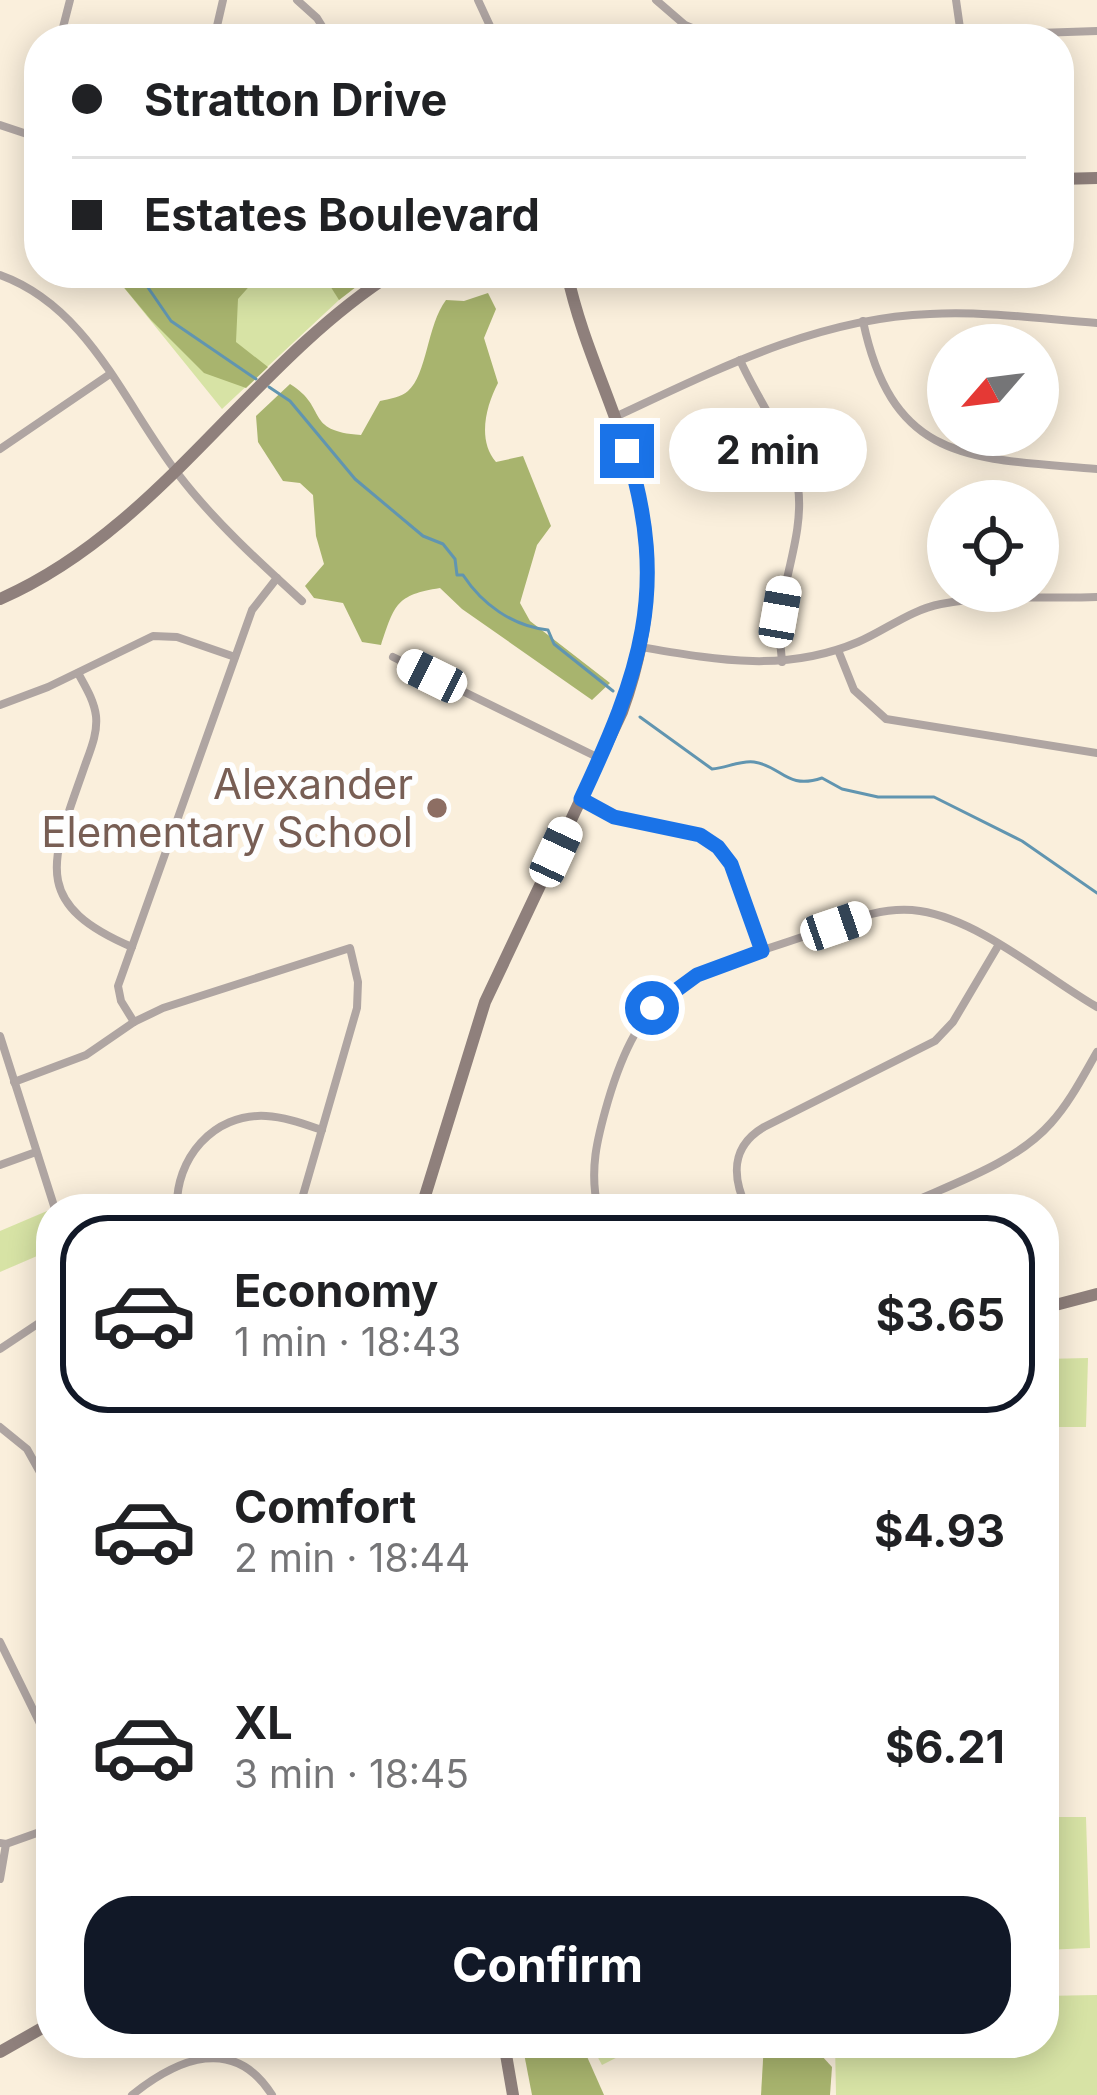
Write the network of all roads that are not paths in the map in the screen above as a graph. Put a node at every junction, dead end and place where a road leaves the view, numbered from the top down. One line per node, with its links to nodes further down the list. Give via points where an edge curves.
1 (297, 0): 3 (street)
2 (656, 0): 4 (street)
3 (321, 24)
4 (684, 24)
5 (29, 288): 11 (street, via 63,313)
6 (373, 288): 15 (street, via 322,326)
7 (571, 288): 12 (street)
8 (863, 321): 9 (street, via 962,313); 10 (street); 14 (street, via 884,388 931,438 984,459)
9 (1097, 323)
10 (740, 360): 12 (street); 24 (street, via 798,483 779,625)
11 (110, 374): 13 (street); 15 (street)
12 (614, 418): 20 (street, via 646,533)
13 (0, 448)
14 (1097, 469)
15 (175, 470): 16 (street); 18 (street, via 93,545)
16 (277, 578): 19 (street); 22 (street, via 252,610)
17 (1097, 597): 21 (street, via 942,604)
18 (0, 599)
19 (302, 601)
20 (641, 647): 24 (street); 28 (street)
21 (838, 650): 24 (street); 27 (street, via 854,690 886,718)
22 (235, 657): 25 (street, via 153,637); 31 (street)
23 (393, 657): 28 (street)
24 (782, 662)
25 (78, 673): 26 (street); 31 (street, via 96,727 61,833 57,874 83,922)
26 (0, 705)
27 (1097, 753)
28 (601, 758): 29 (street)
29 (581, 799): 32 (street, via 614,817 700,835 718,847); 44 (street, via 485,1002)
30 (998, 946): 32 (street, via 944,916 890,910); 33 (street); 46 (street, via 934,1041 747,1139 735,1168)
31 (132, 947): 34 (street, via 118,986)
32 (762, 951): 45 (street, via 681,984 630,1037 596,1142)
33 (1097, 1007)
34 (134, 1022): 37 (street, via 86,1055); 38 (street, via 350,948 357,1007)
35 (0, 1036): 37 (street)
36 (1097, 1052): 47 (street, via 1040,1135)
37 (14, 1082): 39 (street)
38 (322, 1130): 42 (street, via 268,1116 226,1123 185,1163); 43 (street)
39 (36, 1152): 40 (street); 41 (street)
40 (0, 1165)
41 (50, 1194)
42 (177, 1194)
43 (303, 1194)
44 (427, 1194)
45 (596, 1194)
46 (740, 1194)
47 (928, 1194)
48 (1097, 1294): 49 (street)
49 (1059, 1304)
50 (36, 1325): 51 (street)
51 (0, 1349)
52 (0, 1427): 53 (street)
53 (36, 1465)
54 (0, 1642): 55 (street)
55 (36, 1715)
56 (36, 1833): 57 (street)
57 (3, 1843): 58 (street)
58 (0, 1879)
59 (36, 2032): 60 (street)
60 (0, 2052)
61 (204, 2058): 64 (street)
62 (222, 2058): 65 (street, via 252,2070)
63 (507, 2058): 66 (street)
64 (132, 2095)
65 (272, 2095)
66 (513, 2095)

